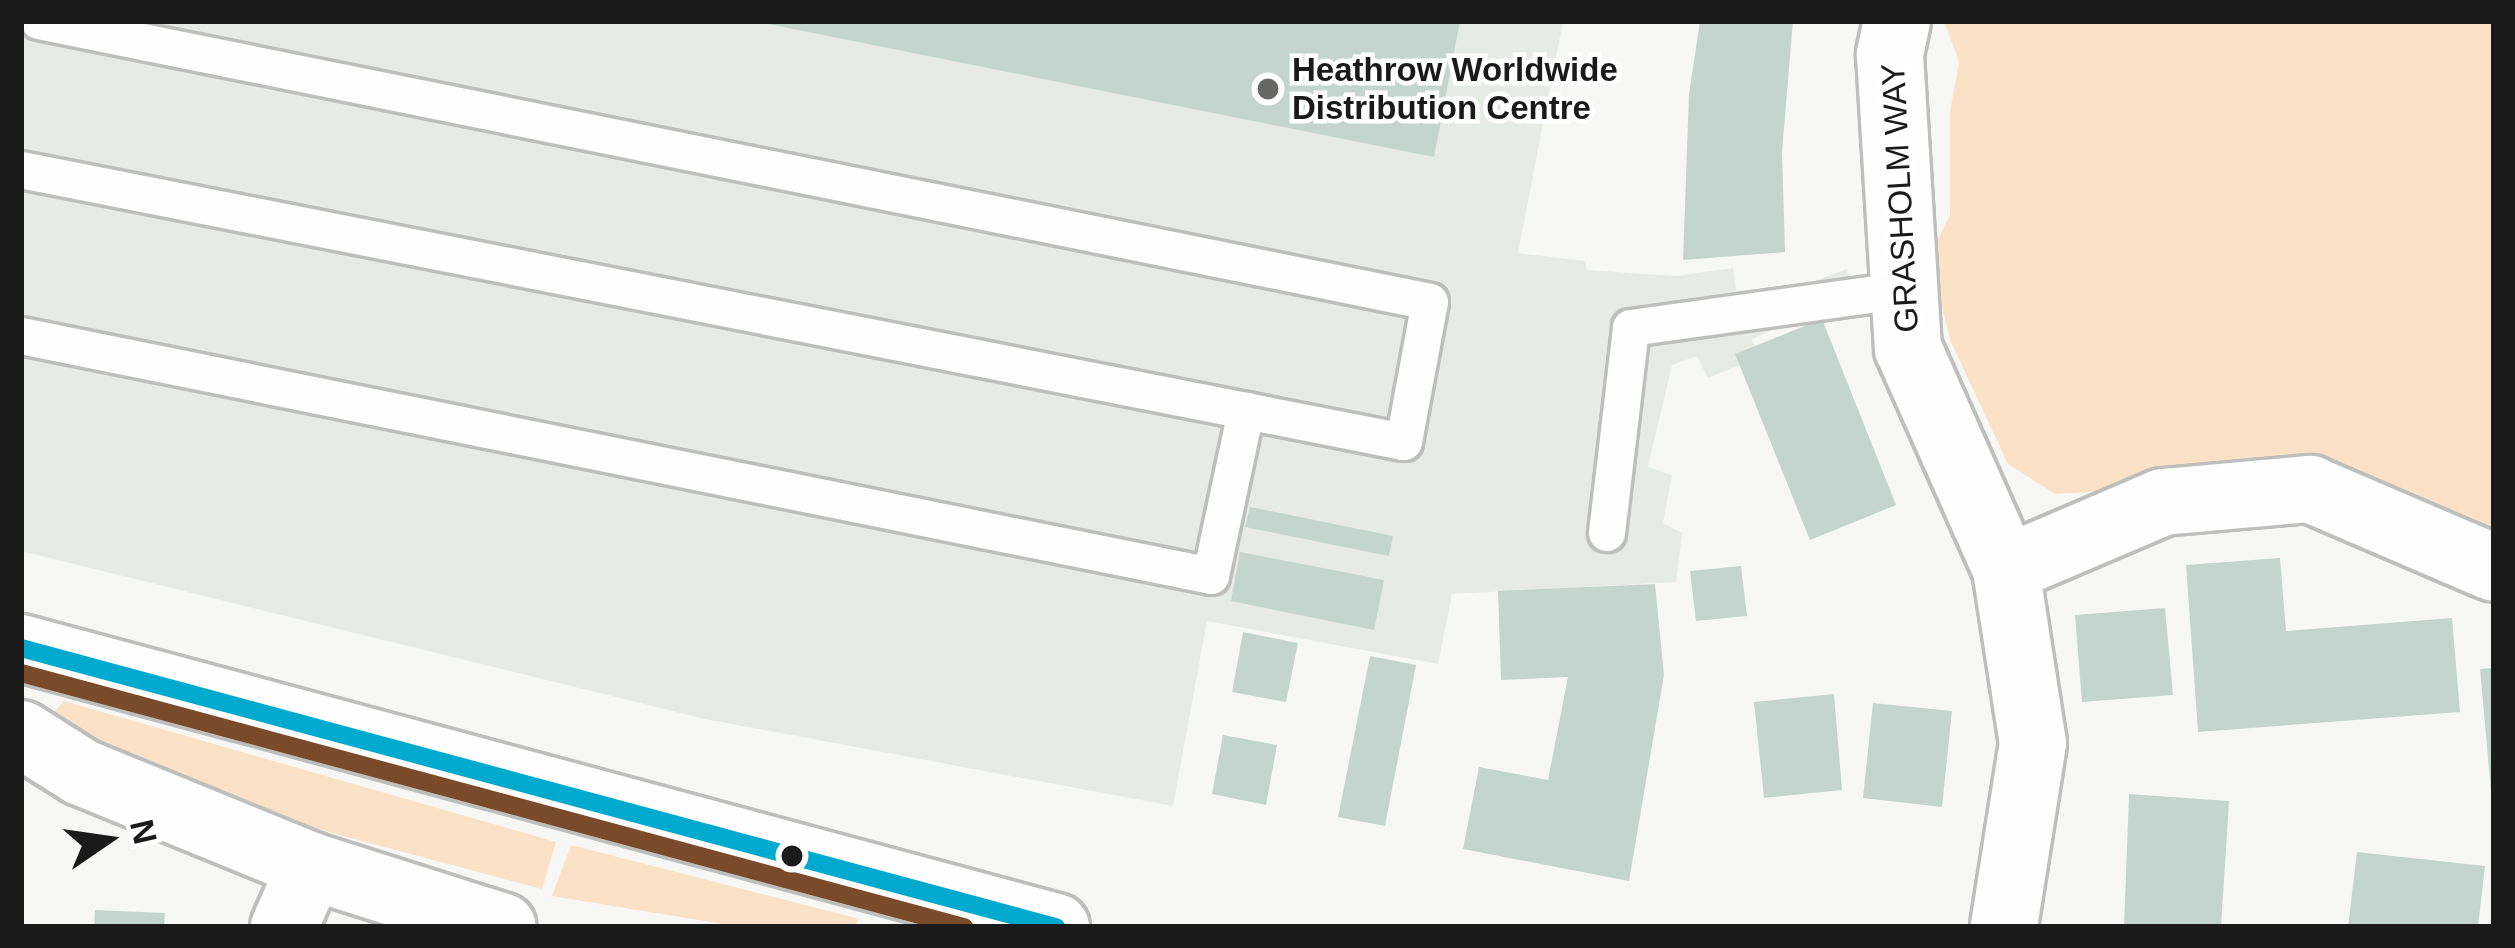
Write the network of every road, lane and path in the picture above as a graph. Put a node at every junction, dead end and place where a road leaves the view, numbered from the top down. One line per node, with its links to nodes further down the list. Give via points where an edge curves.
1 (39, 21): 6 (lane, via 1430,302 1404,442)
2 (1898, 21): 4 (street, GRASHOLM WAY, via 1890,55)
3 (21, 170): 6 (lane)
4 (1904, 290): 7 (lane, via 1631,328); 9 (street, GRASHOLM WAY, via 1908,348)
5 (21, 336): 6 (lane, via 1211,576)
6 (1246, 411)
7 (1607, 532)
8 (2494, 568): 9 (street, via 2310,489 2163,502)
9 (2006, 569): 17 (street, GRASHOLM WAY, via 2033,743)
10 (21, 648): 13 (street)
11 (21, 734): 12 (street, via 81,772)
12 (311, 866): 14 (street); 15 (street)
13 (946, 914): 16 (street)
14 (284, 927)
15 (502, 927)
16 (1056, 927)
17 (2004, 927)

